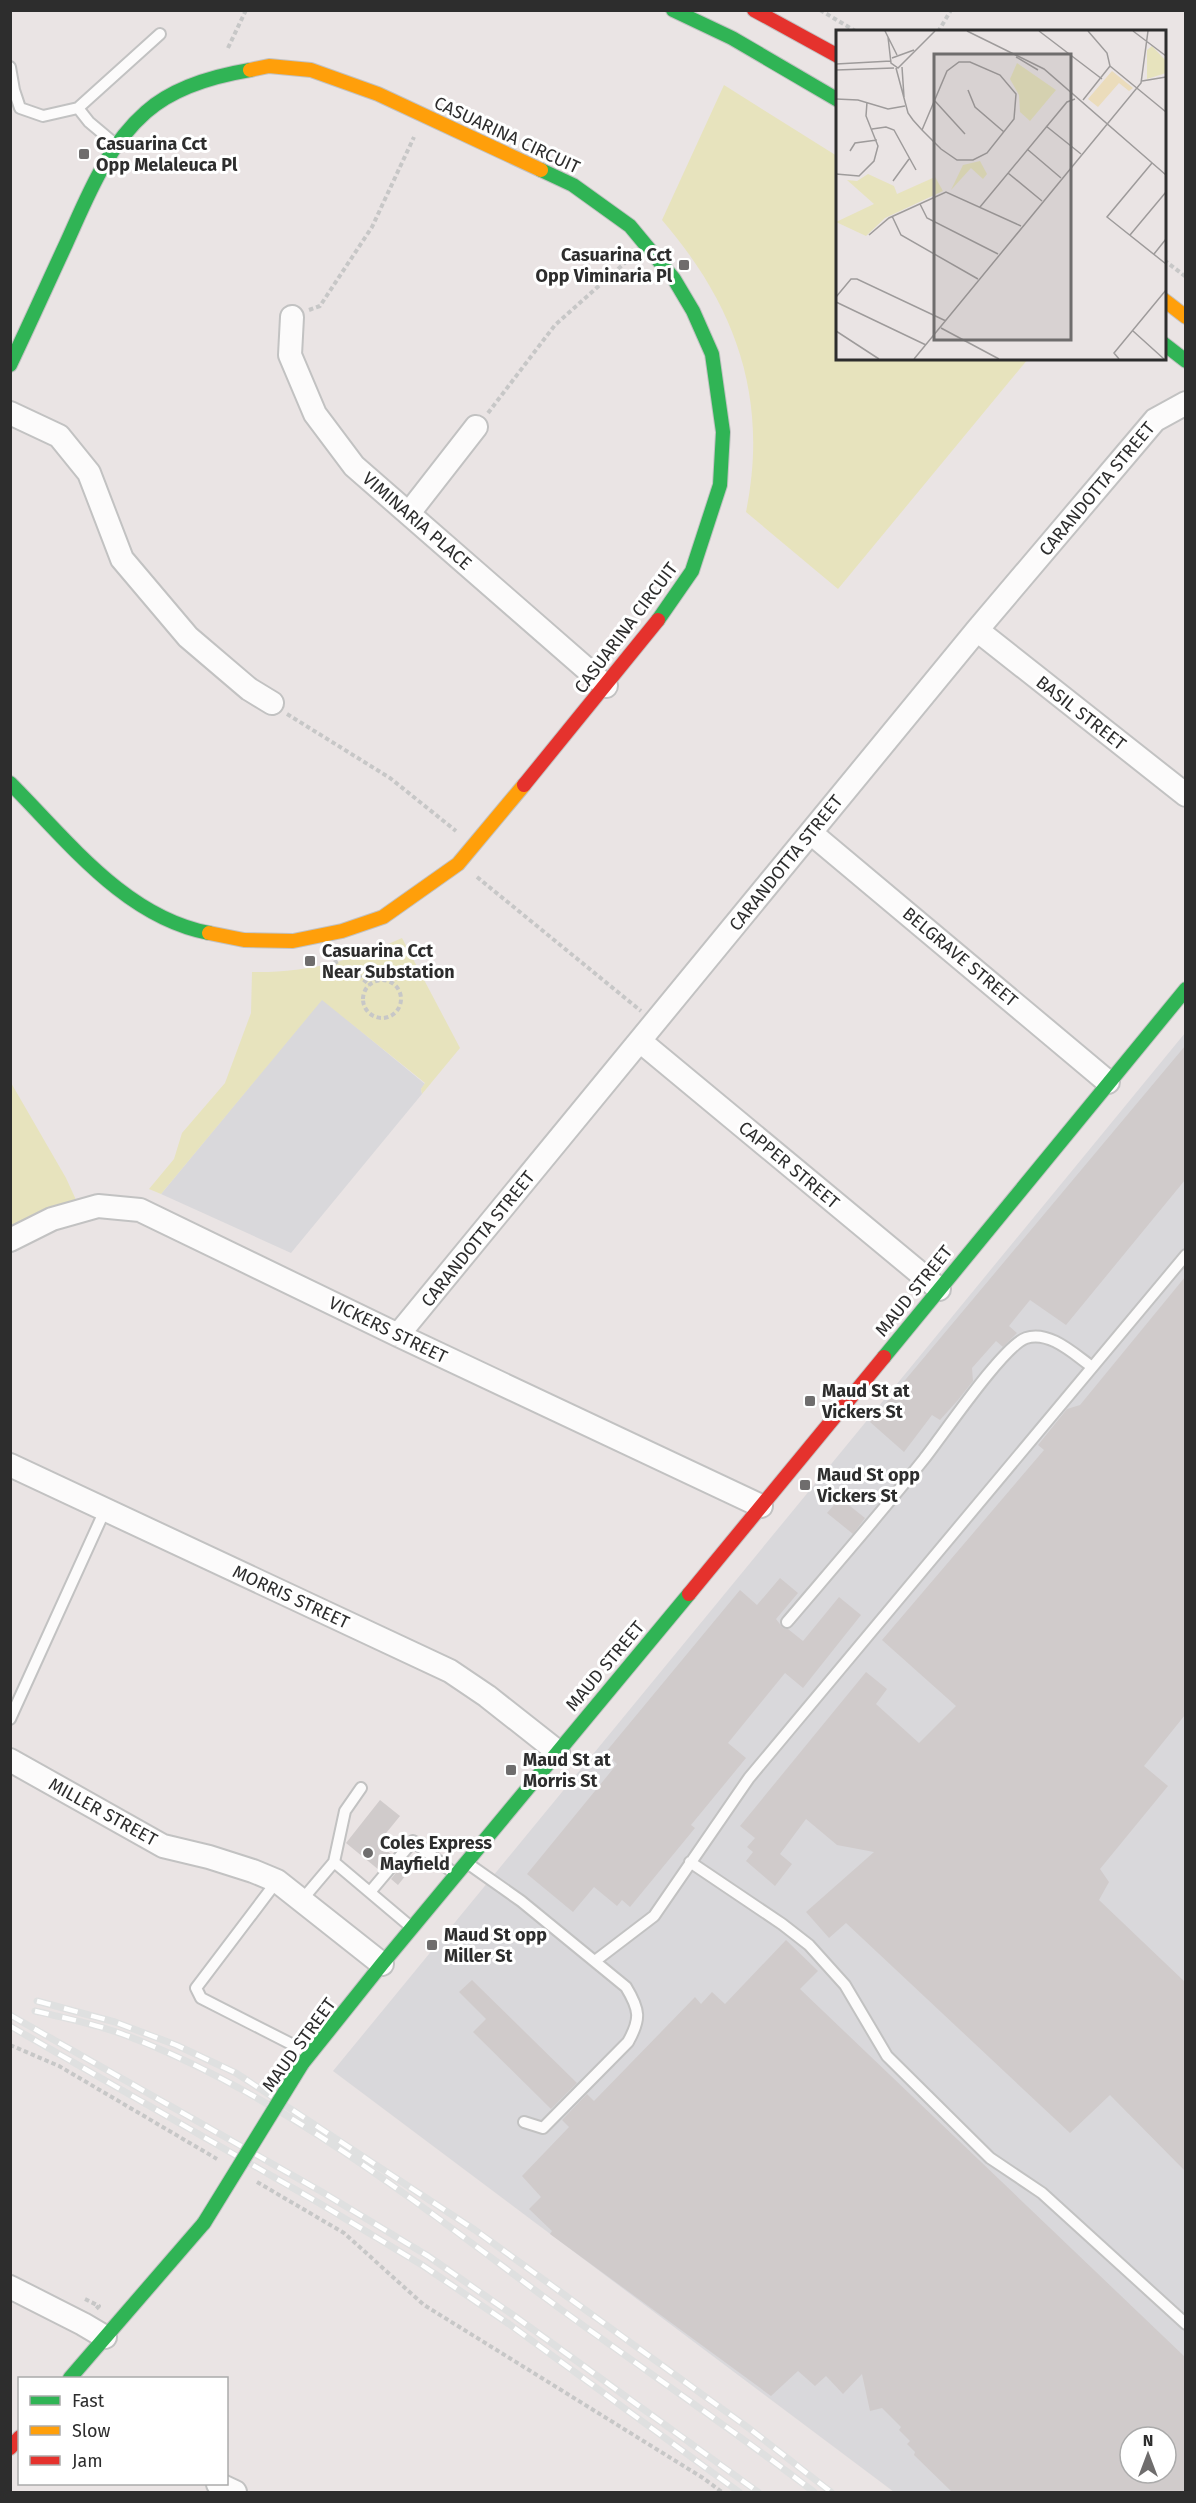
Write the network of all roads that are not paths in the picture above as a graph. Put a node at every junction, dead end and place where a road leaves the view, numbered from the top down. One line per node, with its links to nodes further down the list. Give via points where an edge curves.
1 (673, 10): 6 (main road, via 732,38)
2 (754, 10): 4 (main road)
3 (160, 34): 7 (lane)
4 (836, 55)
5 (10, 68): 7 (lane, via 20,108 43,116)
6 (836, 99)
7 (78, 108): 8 (lane)
8 (118, 145): 14 (main road, CASUARINA CIRCUIT, via 87,198); 20 (main road, CASUARINA CIRCUIT, via 146,111 183,88 215,76 269,66 311,70 378,94 573,185 630,226 674,279 693,311 712,354 723,432 720,485 692,571)
9 (1166, 302): 11 (main road)
10 (292, 317): 18 (street, VIMINARIA PLACE, via 290,355 315,414 354,466)
11 (1185, 317)
12 (1166, 346): 13 (main road)
13 (1185, 361)
14 (10, 365)
15 (1185, 404): 19 (street, CARANDOTTA STREET, via 1155,420)
16 (10, 413): 21 (street, via 59,436 89,473 122,558 188,637 249,689)
17 (476, 427): 18 (street)
18 (409, 513): 20 (street, VIMINARIA PLACE)
19 (977, 630): 23 (street, BASIL STREET); 24 (street, CARANDOTTA STREET)
20 (606, 686): 22 (main road, CASUARINA CIRCUIT, via 458,864 384,917 342,932 293,941 244,940 198,932 156,915 120,892)
21 (272, 703)
22 (10, 783)
23 (1185, 795)
24 (811, 833): 26 (street, CARANDOTTA STREET); 27 (street, BELGRAVE STREET)
25 (1185, 989): 27 (main road, MAUD STREET)
26 (640, 1041): 30 (street, CAPPER STREET); 31 (street, CARANDOTTA STREET)
27 (1108, 1082): 30 (main road, MAUD STREET)
28 (10, 1240): 31 (street, VICKERS STREET, via 52,1220 99,1206 140,1210)
29 (1185, 1255): 32 (lane)
30 (939, 1289): 34 (main road, MAUD STREET)
31 (398, 1335): 34 (street, VICKERS STREET)
32 (1091, 1366): 36 (lane, via 1056,1341 1041,1337 1026,1338 1005,1353 924,1459); 42 (lane, via 749,1779)
33 (10, 1466): 35 (street, MORRIS STREET)
34 (761, 1506): 38 (main road, MAUD STREET)
35 (105, 1510): 37 (lane); 38 (street, MORRIS STREET, via 450,1671)
36 (787, 1622)
37 (10, 1719)
38 (558, 1752): 43 (main road, MAUD STREET)
39 (10, 1760): 45 (street, MILLER STREET, via 163,1846 220,1860)
40 (361, 1788): 41 (lane, via 345,1811)
41 (334, 1862): 46 (lane); 47 (lane)
42 (690, 1862): 49 (lane, via 654,1916); 54 (lane, via 808,1945 845,1985 887,2056 990,2158 1042,2193)
43 (468, 1863): 44 (main road, MAUD STREET); 49 (lane)
44 (457, 1876): 46 (lane, via 412,1841); 48 (main road, MAUD STREET)
45 (277, 1881): 47 (street, MILLER STREET); 51 (lane, via 196,1988 201,1998)
46 (370, 1892): 48 (lane)
47 (301, 1901): 50 (street, MILLER STREET)
48 (412, 1928): 50 (main road, MAUD STREET)
49 (596, 1961): 52 (lane, via 633,1998 639,2017 636,2028 628,2042 543,2128)
50 (382, 1964): 51 (main road, MAUD STREET)
51 (307, 2059): 55 (main road, MAUD STREET, bridge, via 204,2223 174,2263)
52 (524, 2122)
53 (20, 2292): 55 (street)
54 (1185, 2324)
55 (105, 2337): 56 (main road, MAUD STREET)
56 (72, 2377)
57 (220, 2485): 58 (street)
58 (236, 2493)

